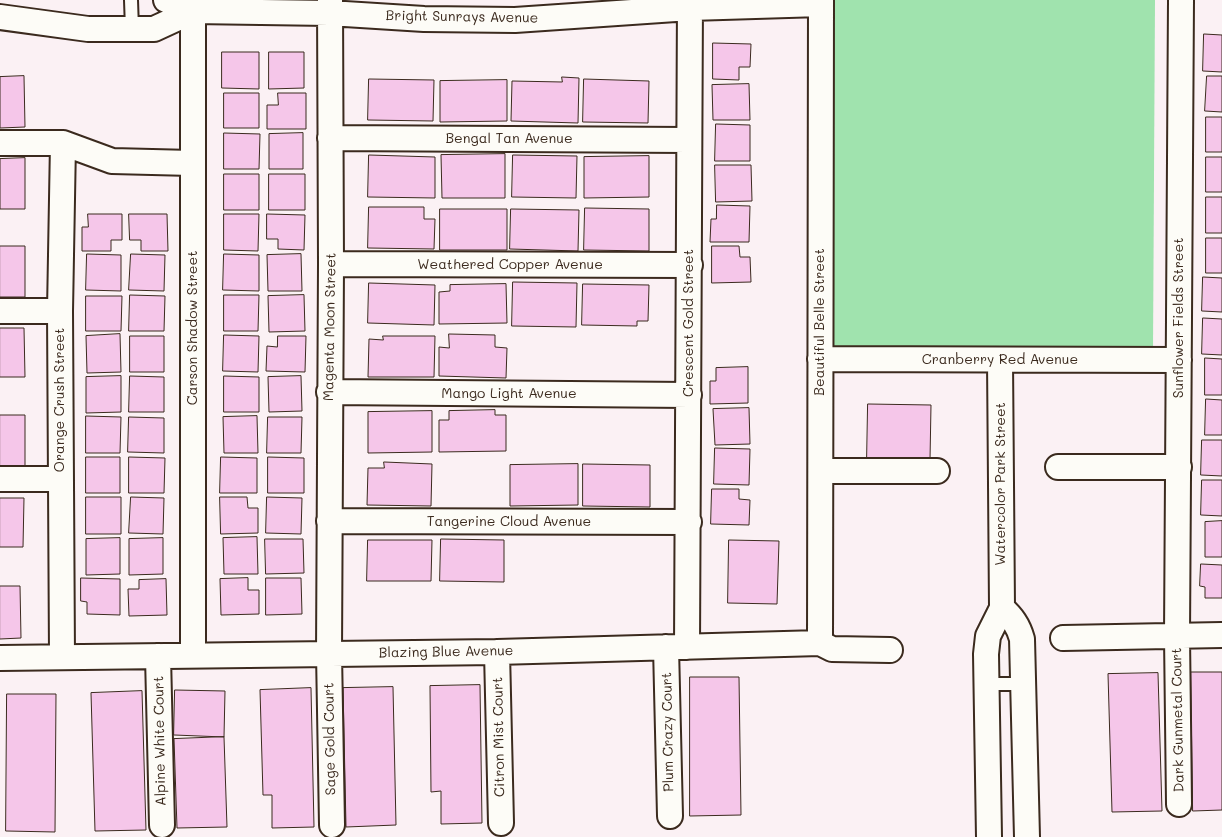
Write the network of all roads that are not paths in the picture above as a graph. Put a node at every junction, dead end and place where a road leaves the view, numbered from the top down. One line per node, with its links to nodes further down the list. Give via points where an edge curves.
1 (131, 0): 9 (lane)
2 (166, 0): 6 (street)
3 (1181, 0): 21 (street, Sunflower Fields Street)
4 (821, 2): 5 (street, Bright Sunrays Avenue); 19 (street, Beautiful Belle Street)
5 (690, 4): 7 (street, Bright Sunrays Avenue, via 515,20 424,19); 11 (street, Crescent Gold Street)
6 (193, 6): 7 (street, Bright Sunrays Avenue); 9 (street, via 154,29); 14 (street, Carson Shadow Street)
7 (329, 6): 10 (street, Magenta Moon Street)
8 (0, 17): 9 (street, via 88,29)
9 (132, 29)
10 (330, 138): 11 (street, Bengal Tan Avenue); 15 (street, Magenta Moon Street)
11 (688, 140): 16 (street, Crescent Gold Street)
12 (0, 144): 13 (street)
13 (63, 144): 14 (street, via 112,161); 18 (street, Orange Crush Street)
14 (192, 163): 41 (street, Carson Shadow Street)
15 (331, 264): 16 (street, Weathered Copper Avenue); 22 (street, Magenta Moon Street)
16 (690, 266): 23 (street, Crescent Gold Street)
17 (0, 311): 18 (street)
18 (60, 311): 29 (street, Orange Crush Street)
19 (820, 360): 20 (street, Cranberry Red Avenue); 26 (street, Beautiful Belle Street)
20 (1000, 360): 21 (street, Cranberry Red Avenue); 32 (street, Watercolor Park Street)
21 (1179, 360): 25 (street, Sunflower Fields Street)
22 (329, 392): 23 (street, Mango Light Avenue); 30 (street, Magenta Moon Street)
23 (689, 395): 31 (street, Crescent Gold Street)
24 (1058, 467): 25 (street)
25 (1179, 467): 34 (street, Sunflower Fields Street)
26 (821, 471): 27 (street); 36 (street, Beautiful Belle Street)
27 (937, 471)
28 (0, 479): 29 (street)
29 (60, 479): 42 (street, Orange Crush Street)
30 (329, 521): 31 (street, Tangerine Cloud Avenue); 40 (street, Magenta Moon Street)
31 (689, 522): 37 (street, Crescent Gold Street)
32 (1002, 608): 45 (street, Watercolor Park Street, via 988,636); 46 (street, via 1012,618 1022,639)
33 (1222, 635): 34 (street)
34 (1177, 636): 35 (street); 47 (street, Dark Gunmetal Court)
35 (1064, 638)
36 (820, 643): 37 (street, Blazing Blue Avenue); 38 (street, Blazing Blue Avenue, via 832,649)
37 (677, 647): 39 (street, Blazing Blue Avenue); 48 (street, Plum Crazy Court)
38 (890, 650)
39 (497, 652): 40 (street, Blazing Blue Avenue); 49 (street, Citron Mist Court)
40 (329, 653): 41 (street, Blazing Blue Avenue); 51 (street, Sage Gold Court)
41 (193, 655): 43 (street, Blazing Blue Avenue)
42 (62, 656): 43 (street, Blazing Blue Avenue); 44 (street, Blazing Blue Avenue)
43 (158, 656): 50 (street, Alpine White Court)
44 (0, 658)
45 (986, 684): 46 (lane); 52 (street, Watercolor Park Street)
46 (1024, 684): 53 (street)
47 (1179, 804)
48 (670, 816)
49 (501, 823)
50 (162, 825)
51 (332, 825)
52 (989, 837)
53 (1027, 837)

